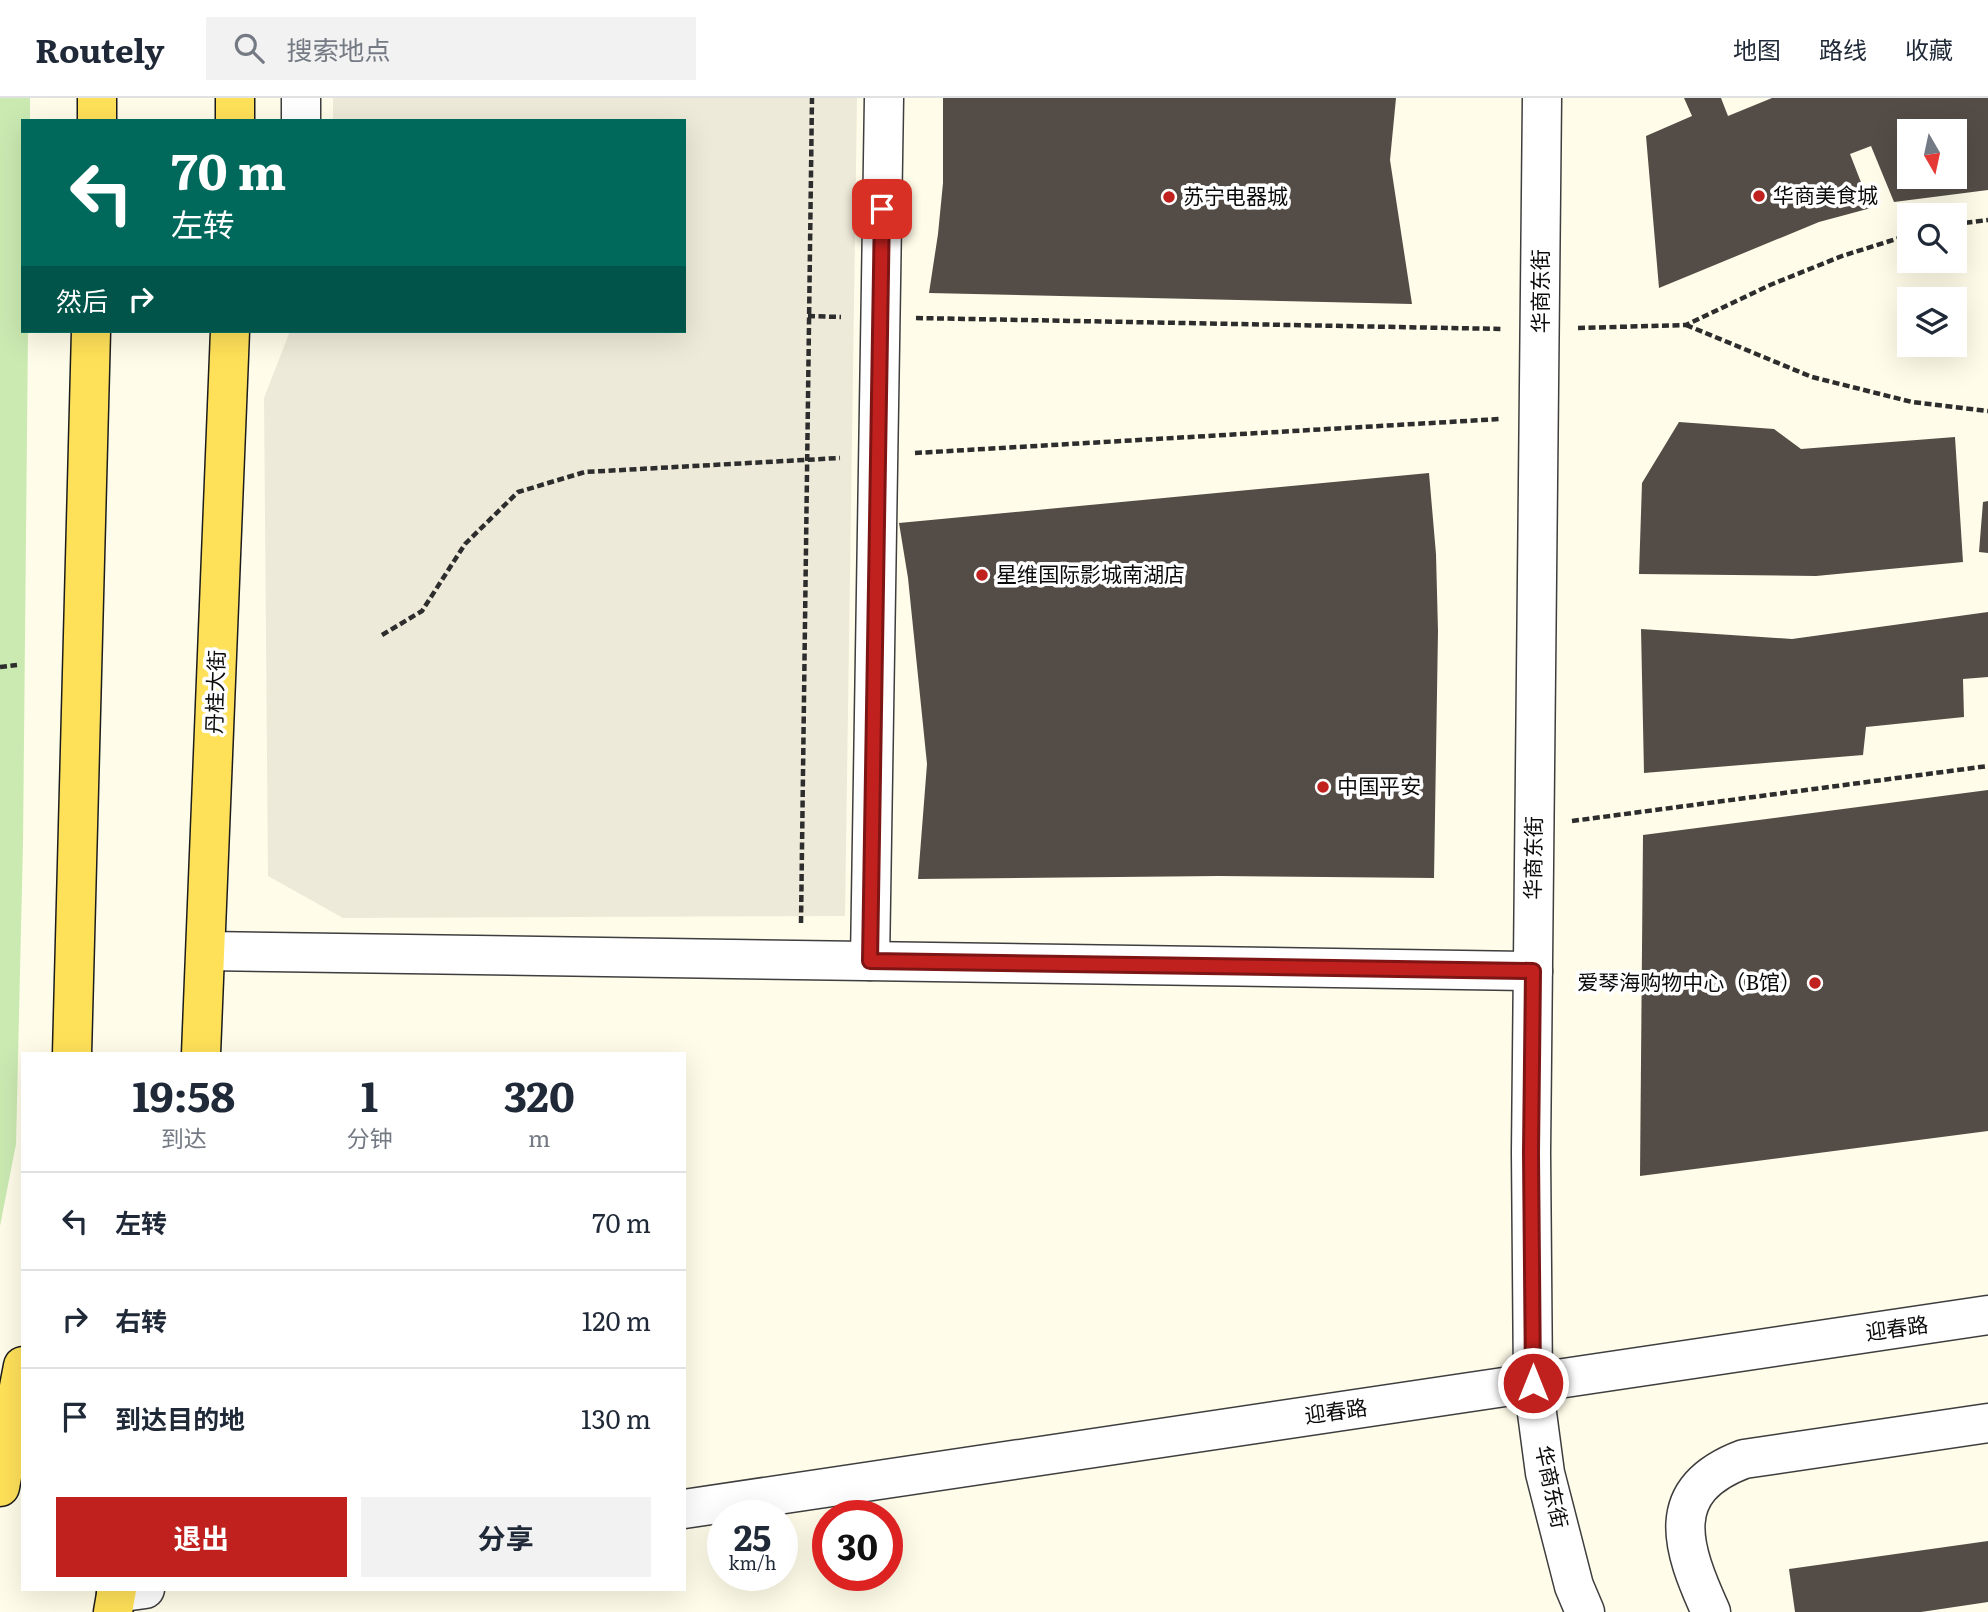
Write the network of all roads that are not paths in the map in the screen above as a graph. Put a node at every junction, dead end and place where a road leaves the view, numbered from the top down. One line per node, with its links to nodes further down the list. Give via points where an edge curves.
1 (97, 98): 6 (main road)
2 (235, 98): 7 (main road)
3 (301, 98): 8 (street)
4 (884, 98): 13 (street)
5 (1542, 98): 14 (street, 华商东街)
6 (97, 119)
7 (234, 119)
8 (301, 119)
9 (91, 333): 15 (main road)
10 (241, 333): 11 (street)
11 (229, 349): 12 (main road, 丹桂大街)
12 (206, 951): 13 (street); 16 (main road, 丹桂大街)
13 (870, 961): 14 (street)
14 (1533, 971): 19 (street, 华商东街)
15 (72, 1052)
16 (201, 1052)
17 (1988, 1315): 19 (street, 迎春路)
18 (21, 1377): 21 (main road)
19 (1533, 1383): 22 (street, 迎春路); 23 (street, 华商东街, via 1545,1472)
20 (1988, 1423): 24 (street, via 1744,1459 1723,1466 1692,1498 1684,1520 1698,1584)
21 (0, 1487)
22 (686, 1509)
23 (1585, 1612)
24 (1711, 1612)

